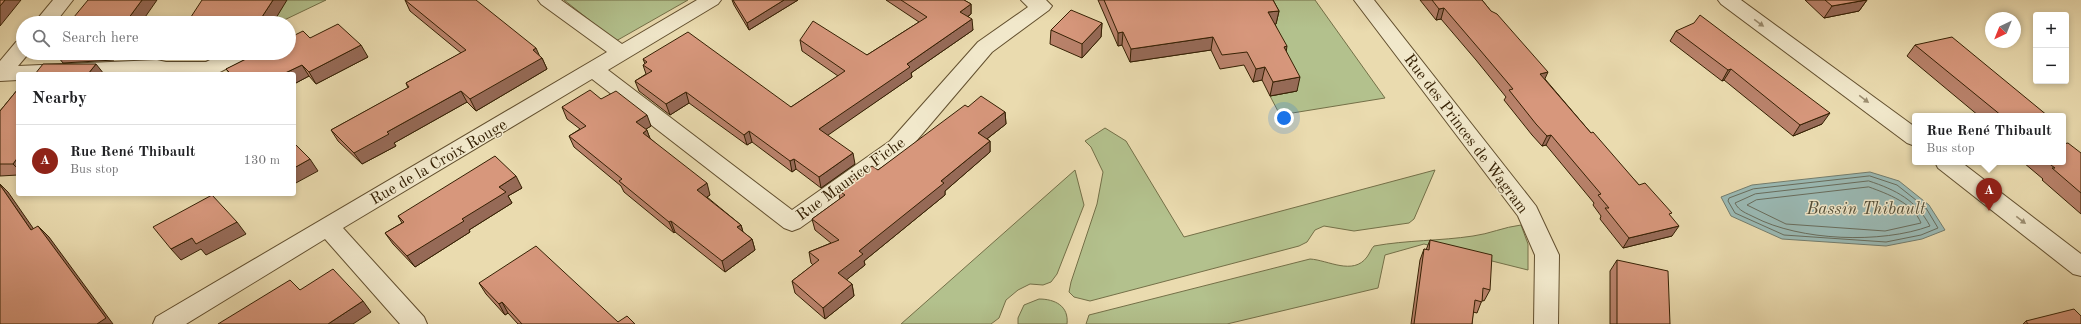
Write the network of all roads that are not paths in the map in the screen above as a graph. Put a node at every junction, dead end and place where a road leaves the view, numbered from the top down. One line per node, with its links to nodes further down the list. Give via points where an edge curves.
1 (63, 0): 7 (street)
2 (548, 0): 8 (street)
3 (711, 0): 8 (street, Rue de la Croix Rouge)
4 (1031, 0): 11 (street, Rue Maurice Fiche, via 1042,6 985,46 898,147 792,222)
5 (1364, 0): 21 (street, Rue des Princes de Wagram, via 1528,212 1548,255)
6 (1728, 0): 15 (street, one-way to 15)
7 (50, 16)
8 (621, 53): 11 (street, Rue de la Croix Rouge)
9 (16, 55): 14 (street)
10 (226, 60): 12 (street, via 209,68 166,69 157,66)
11 (594, 70): 17 (street, Rue de la Croix Rouge)
12 (39, 72)
13 (16, 73): 14 (street)
14 (0, 74)
15 (1912, 136)
16 (1950, 165): 18 (street, one-way to 18)
17 (328, 226): 19 (street, Rue de la Croix Rouge); 20 (street)
18 (2081, 267)
19 (165, 324)
20 (415, 324)
21 (1546, 324)

